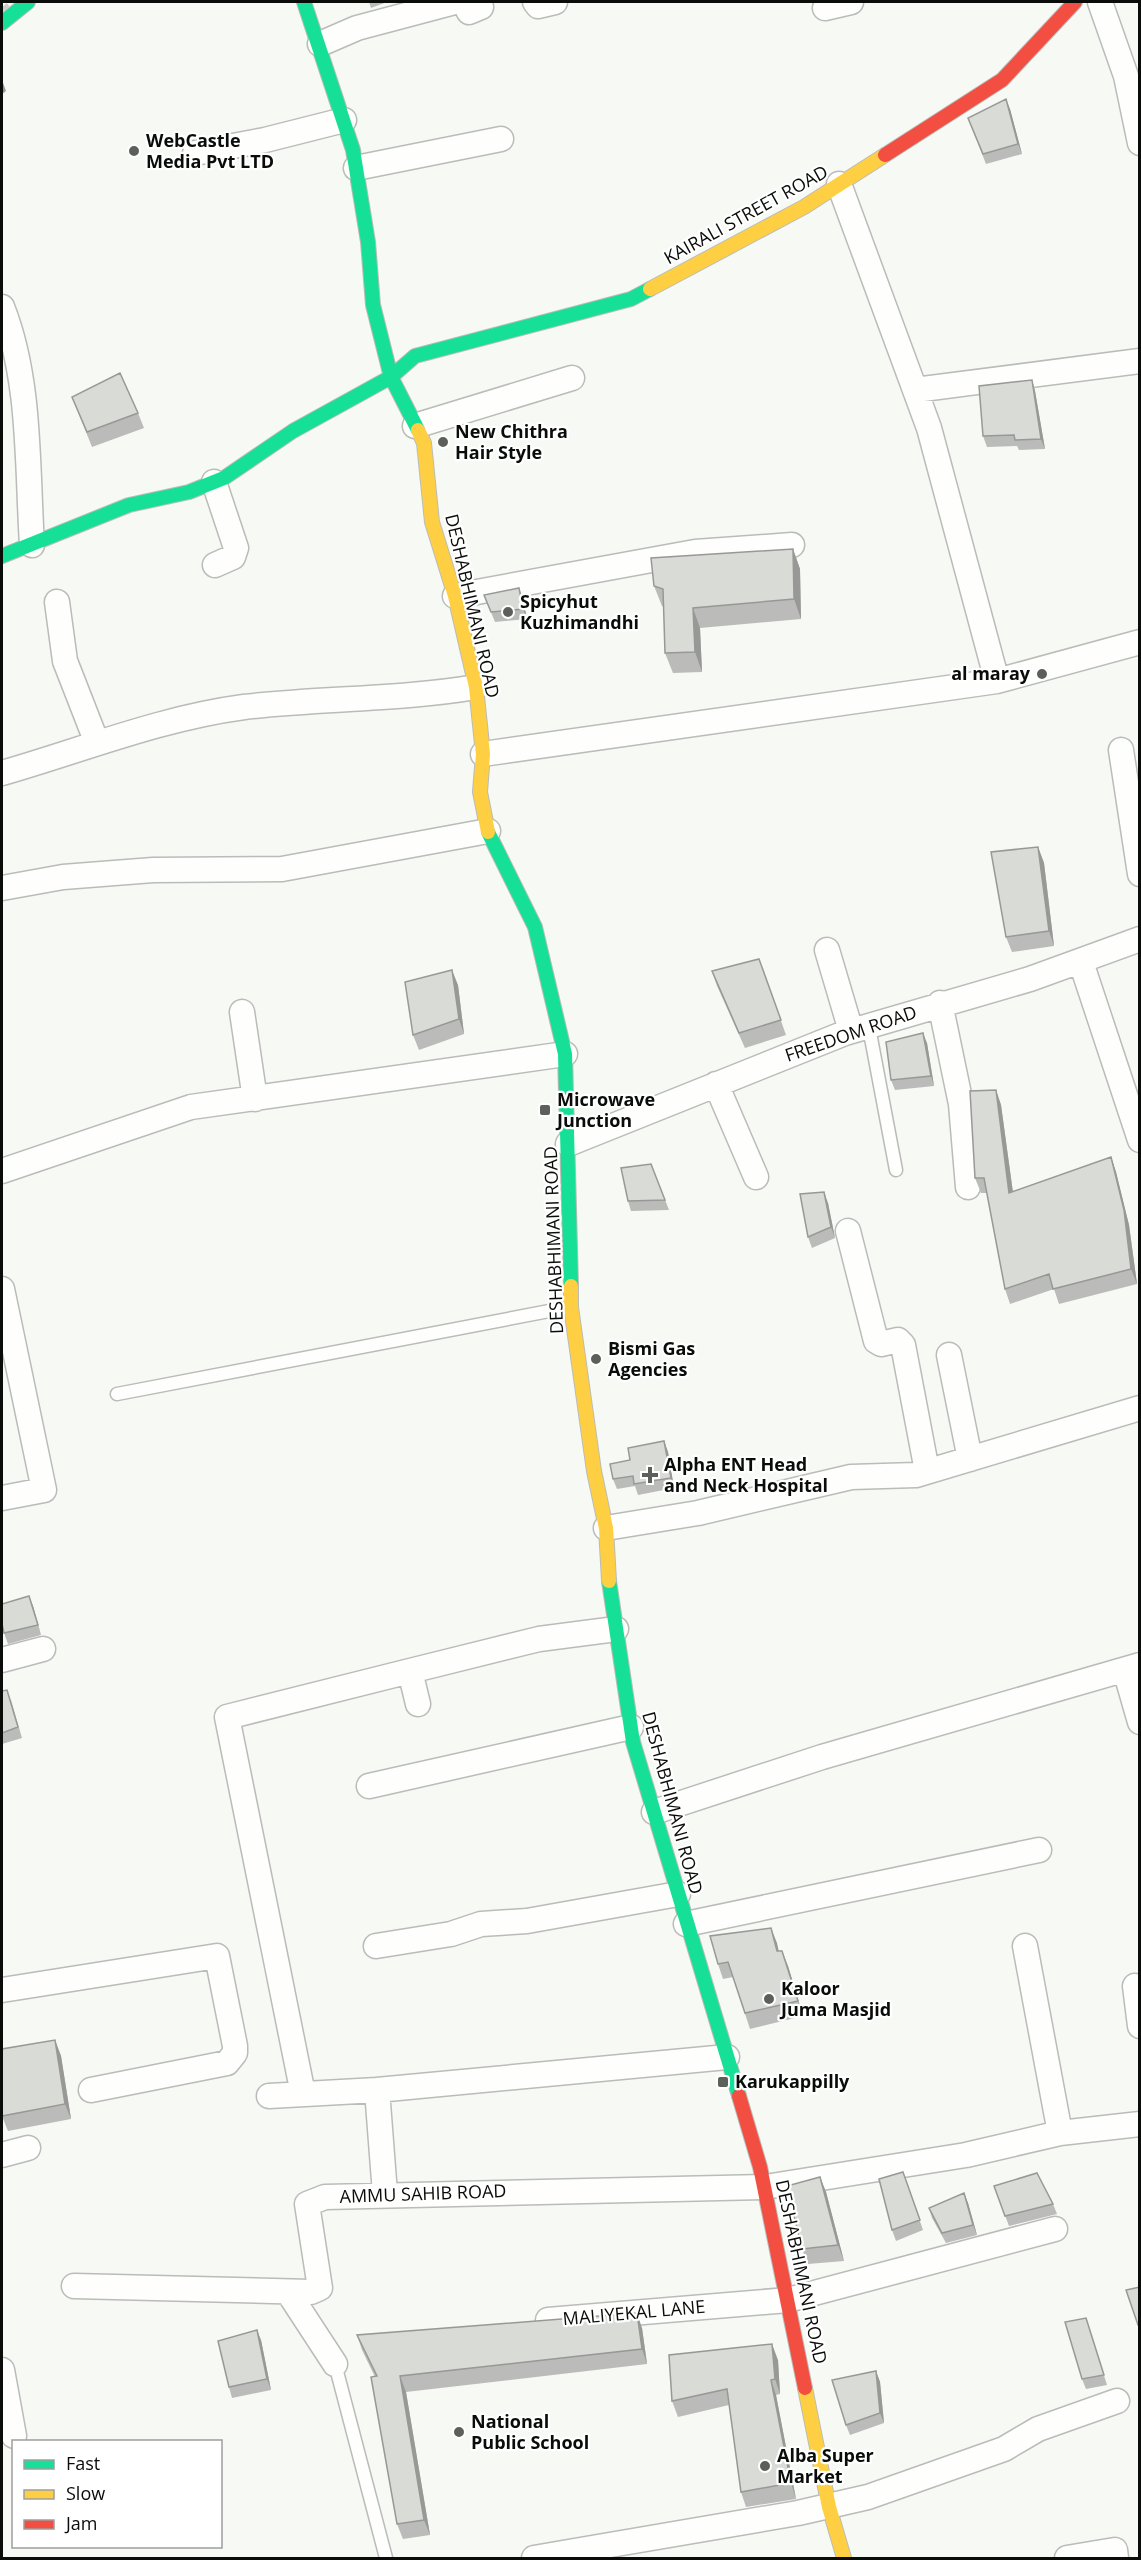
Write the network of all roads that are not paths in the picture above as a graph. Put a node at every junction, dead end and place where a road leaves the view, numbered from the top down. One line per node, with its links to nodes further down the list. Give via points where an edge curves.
1 (28, 2): 10 (street)
2 (304, 2): 11 (street, DESHABHIMANI ROAD)
3 (455, 2): 11 (street, via 357,28)
4 (535, 2): 5 (street, via 538,6)
5 (555, 2)
6 (851, 2): 9 (street)
7 (1076, 2): 17 (street, KAIRALI STREET ROAD, via 1002,80)
8 (1100, 2): 14 (street, via 1126,76)
9 (825, 8)
10 (2, 23)
11 (320, 44): 12 (street, DESHABHIMANI ROAD)
12 (344, 120): 15 (street); 16 (street, DESHABHIMANI ROAD)
13 (501, 139): 16 (street)
14 (1140, 143)
15 (195, 153)
16 (356, 168): 20 (street, DESHABHIMANI ROAD, via 368,242 372,305)
17 (839, 184): 20 (street, KAIRALI STREET ROAD, via 804,207 631,299 415,356); 22 (street)
18 (2, 307): 25 (street, via 12,334 23,404)
19 (1140, 361): 22 (street)
20 (391, 377): 23 (street, DESHABHIMANI ROAD); 24 (street, KAIRALI STREET ROAD, via 294,431)
21 (572, 378): 23 (street)
22 (915, 390): 32 (street, via 929,428)
23 (416, 426): 29 (street, DESHABHIMANI ROAD, via 424,443 432,522)
24 (214, 482): 25 (street, KAIRALI STREET ROAD, via 189,492 129,505); 28 (street, via 236,548 233,557)
25 (32, 545): 27 (street, KAIRALI STREET ROAD)
26 (792, 545): 29 (street, via 695,552)
27 (2, 556)
28 (215, 565)
29 (455, 596): 33 (street, DESHABHIMANI ROAD)
30 (57, 602): 34 (street, via 65,661)
31 (1140, 642): 32 (street)
32 (997, 681): 36 (street)
33 (476, 687): 34 (street, via 242,708 171,722); 36 (street, DESHABHIMANI ROAD)
34 (97, 743): 37 (street)
35 (1121, 750): 39 (street)
36 (483, 754): 38 (street, DESHABHIMANI ROAD, via 480,792)
37 (2, 773)
38 (488, 831): 40 (street, via 282,869 153,870 63,877); 47 (street, DESHABHIMANI ROAD, via 535,927)
39 (1140, 874)
40 (2, 888)
41 (1140, 939): 43 (street, FREEDOM ROAD)
42 (827, 950): 46 (street)
43 (1081, 962): 44 (street, FREEDOM ROAD); 50 (street)
44 (940, 1003): 46 (street, FREEDOM ROAD); 55 (street, via 960,1104)
45 (242, 1012): 49 (street)
46 (856, 1029): 48 (street, FREEDOM ROAD); 52 (lane, via 871,1038)
47 (566, 1054): 49 (street); 51 (street, DESHABHIMANI ROAD)
48 (716, 1084): 51 (street, FREEDOM ROAD); 54 (street)
49 (255, 1099): 53 (street, via 190,1107)
50 (1140, 1140)
51 (568, 1144): 58 (street, DESHABHIMANI ROAD)
52 (896, 1170)
53 (2, 1171)
54 (756, 1177)
55 (968, 1187)
56 (848, 1231): 64 (street, via 876,1341 881,1344 898,1340 903,1345)
57 (2, 1289): 59 (street)
58 (571, 1307): 61 (lane); 66 (street, DESHABHIMANI ROAD)
59 (5, 1326): 65 (street, via 44,1490)
60 (949, 1355): 63 (street)
61 (117, 1394)
62 (1140, 1408): 63 (street)
63 (970, 1459): 64 (street)
64 (927, 1471): 66 (street, via 916,1475 851,1477 698,1513)
65 (2, 1498)
66 (606, 1528): 67 (street, DESHABHIMANI ROAD, via 607,1570)
67 (616, 1629): 71 (street, via 539,1639); 74 (street, DESHABHIMANI ROAD)
68 (43, 1649): 69 (street)
69 (2, 1660)
70 (1132, 1667): 73 (street); 76 (street, via 822,1756)
71 (410, 1671): 72 (street); 88 (street, via 227,1717)
72 (418, 1704)
73 (1140, 1722)
74 (631, 1727): 75 (street); 76 (street, DESHABHIMANI ROAD)
75 (369, 1786)
76 (654, 1812): 78 (street, DESHABHIMANI ROAD)
77 (1039, 1850): 79 (street)
78 (678, 1894): 79 (street, DESHABHIMANI ROAD); 80 (street, via 526,1921 482,1924 451,1934)
79 (686, 1924): 85 (street, DESHABHIMANI ROAD)
80 (376, 1946)
81 (1025, 1946): 91 (street)
82 (1135, 1986): 84 (street)
83 (2, 1990): 86 (street, via 217,1956 235,2046 235,2054 227,2063)
84 (1140, 2026)
85 (727, 2057): 87 (street); 94 (street, DESHABHIMANI ROAD)
86 (91, 2090)
87 (377, 2090): 88 (street); 95 (street)
88 (303, 2094): 89 (street)
89 (269, 2096)
90 (1140, 2124): 91 (street, AMMU SAHIB ROAD)
91 (1059, 2133): 94 (street, AMMU SAHIB ROAD, via 966,2155)
92 (28, 2148): 93 (street)
93 (2, 2155)
94 (765, 2187): 95 (street, AMMU SAHIB ROAD); 99 (street, DESHABHIMANI ROAD)
95 (385, 2194): 98 (street, AMMU SAHIB ROAD, via 325,2197 307,2204 320,2288)
96 (1055, 2229): 99 (street, MALIYEKAL LANE)
97 (74, 2286): 98 (street, AMMU SAHIB ROAD)
98 (288, 2292): 101 (street)
99 (788, 2300): 100 (street, MALIYEKAL LANE); 105 (street, DESHABHIMANI ROAD)
100 (527, 2322)
101 (335, 2364): 107 (lane)
102 (2, 2370): 104 (street)
103 (1117, 2401): 105 (street, via 1038,2429 1004,2449)
104 (14, 2436)
105 (829, 2507): 106 (street); 109 (street, DESHABHIMANI ROAD)
106 (558, 2556): 108 (street)
107 (386, 2559)
108 (534, 2559)
109 (844, 2559)
110 (1067, 2559): 111 (street, via 1115,2550)
111 (1116, 2559)

